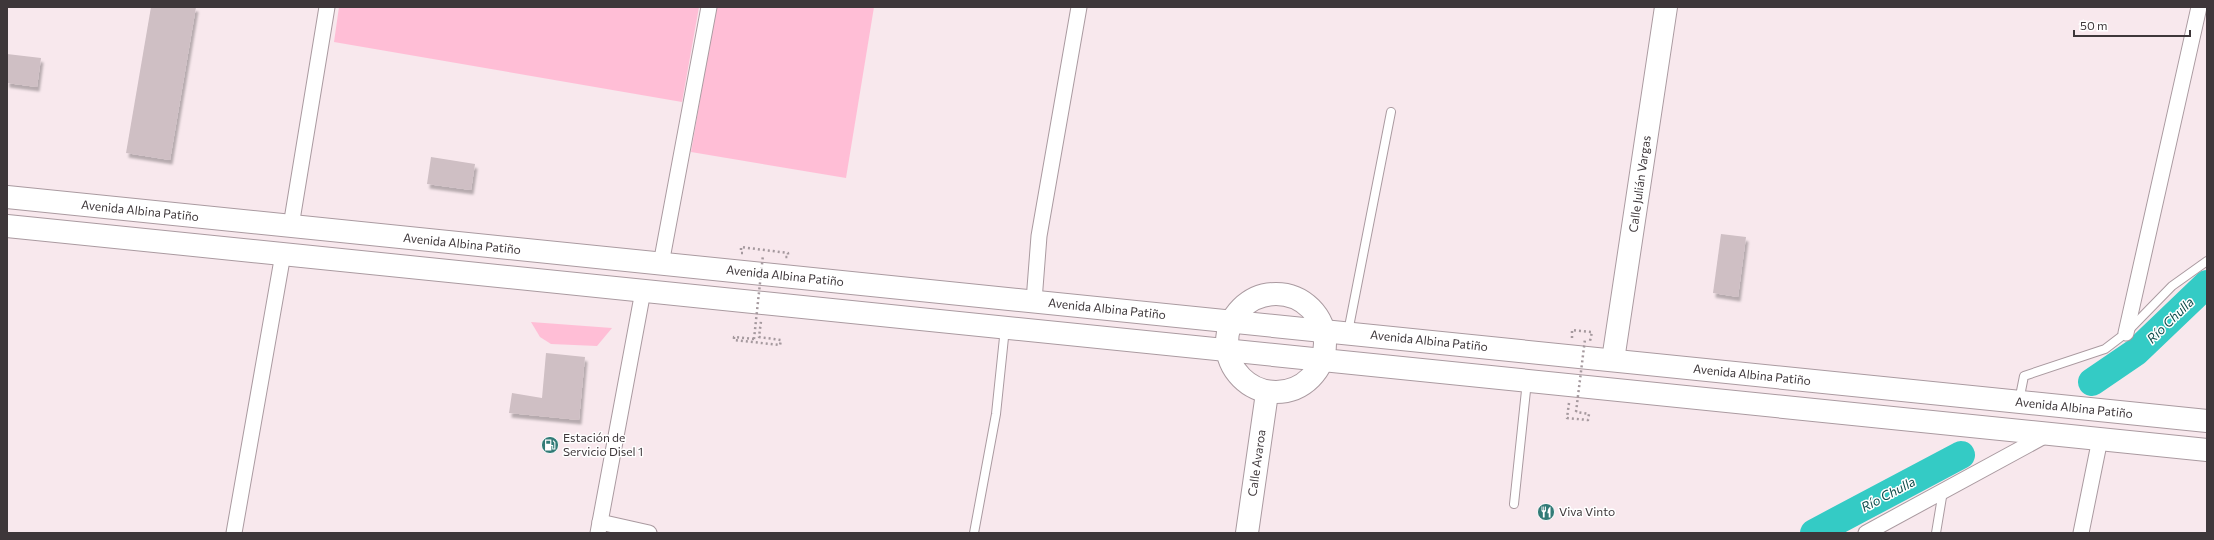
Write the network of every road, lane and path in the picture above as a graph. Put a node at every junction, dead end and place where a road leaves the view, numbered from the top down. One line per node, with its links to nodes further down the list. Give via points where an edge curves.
1 (327, 7): 10 (street)
2 (709, 7): 16 (street)
3 (1079, 7): 18 (street, via 1039,236)
4 (1666, 7): 28 (main road, Calle Julián Vargas)
5 (2199, 7): 6 (street); 24 (street)
6 (2207, 9)
7 (1391, 112): 23 (lane)
8 (7, 197): 10 (main road, Avenida Albina Patiño)
9 (7, 226): 12 (main road)
10 (291, 226): 16 (main road, Avenida Albina Patiño)
11 (748, 253): 14 (path, via 741,253 741,248 788,253 788,257)
12 (283, 254): 17 (main road); 40 (street)
13 (756, 254): 25 (path, bridge, via 763,255 754,339 734,337 734,340 780,345 781,340)
14 (769, 255)
15 (2207, 261): 24 (lane, via 2172,286)
16 (661, 264): 18 (main road, Avenida Albina Patiño)
17 (643, 291): 20 (main road); 39 (street)
18 (1034, 301): 19 (main road, Avenida Albina Patiño)
19 (1232, 321): 21 (main road, Avenida Albina Patiño); 21 (main road, via 1242,305 1256,296 1272,293 1288,295 1303,302 1315,314); 26 (main road, via 1228,333)
20 (1006, 328): 26 (main road); 42 (lane, via 996,414)
21 (1324, 331): 23 (main road, Avenida Albina Patiño); 27 (main road)
22 (1592, 332): 32 (path, bridge, via 1572,330 1571,338 1585,339 1576,412 1589,414 1588,420)
23 (1348, 333): 28 (main road, Avenida Albina Patiño)
24 (2126, 334): 31 (lane, via 2106,349 2024,376)
25 (759, 337)
26 (1228, 350): 27 (main road); 30 (main road, via 1231,365 1240,378)
27 (1322, 360): 29 (main road); 30 (main road, via 1316,373 1307,382 1281,393)
28 (1613, 360): 31 (main road, Avenida Albina Patiño)
29 (1527, 380): 34 (main road); 38 (lane)
30 (1268, 393): 43 (main road, Calle Avaroa)
31 (2019, 402): 33 (main road, Avenida Albina Patiño)
32 (1567, 418)
33 (2207, 421)
34 (2048, 434): 35 (main road); 37 (street)
35 (2100, 439): 36 (main road); 46 (street)
36 (2207, 450)
37 (1944, 490): 44 (street); 45 (lane)
38 (1514, 504)
39 (599, 528): 41 (street)
40 (234, 533)
41 (649, 533)
42 (974, 533)
43 (1247, 533)
44 (1866, 533)
45 (1936, 533)
46 (2081, 533)

